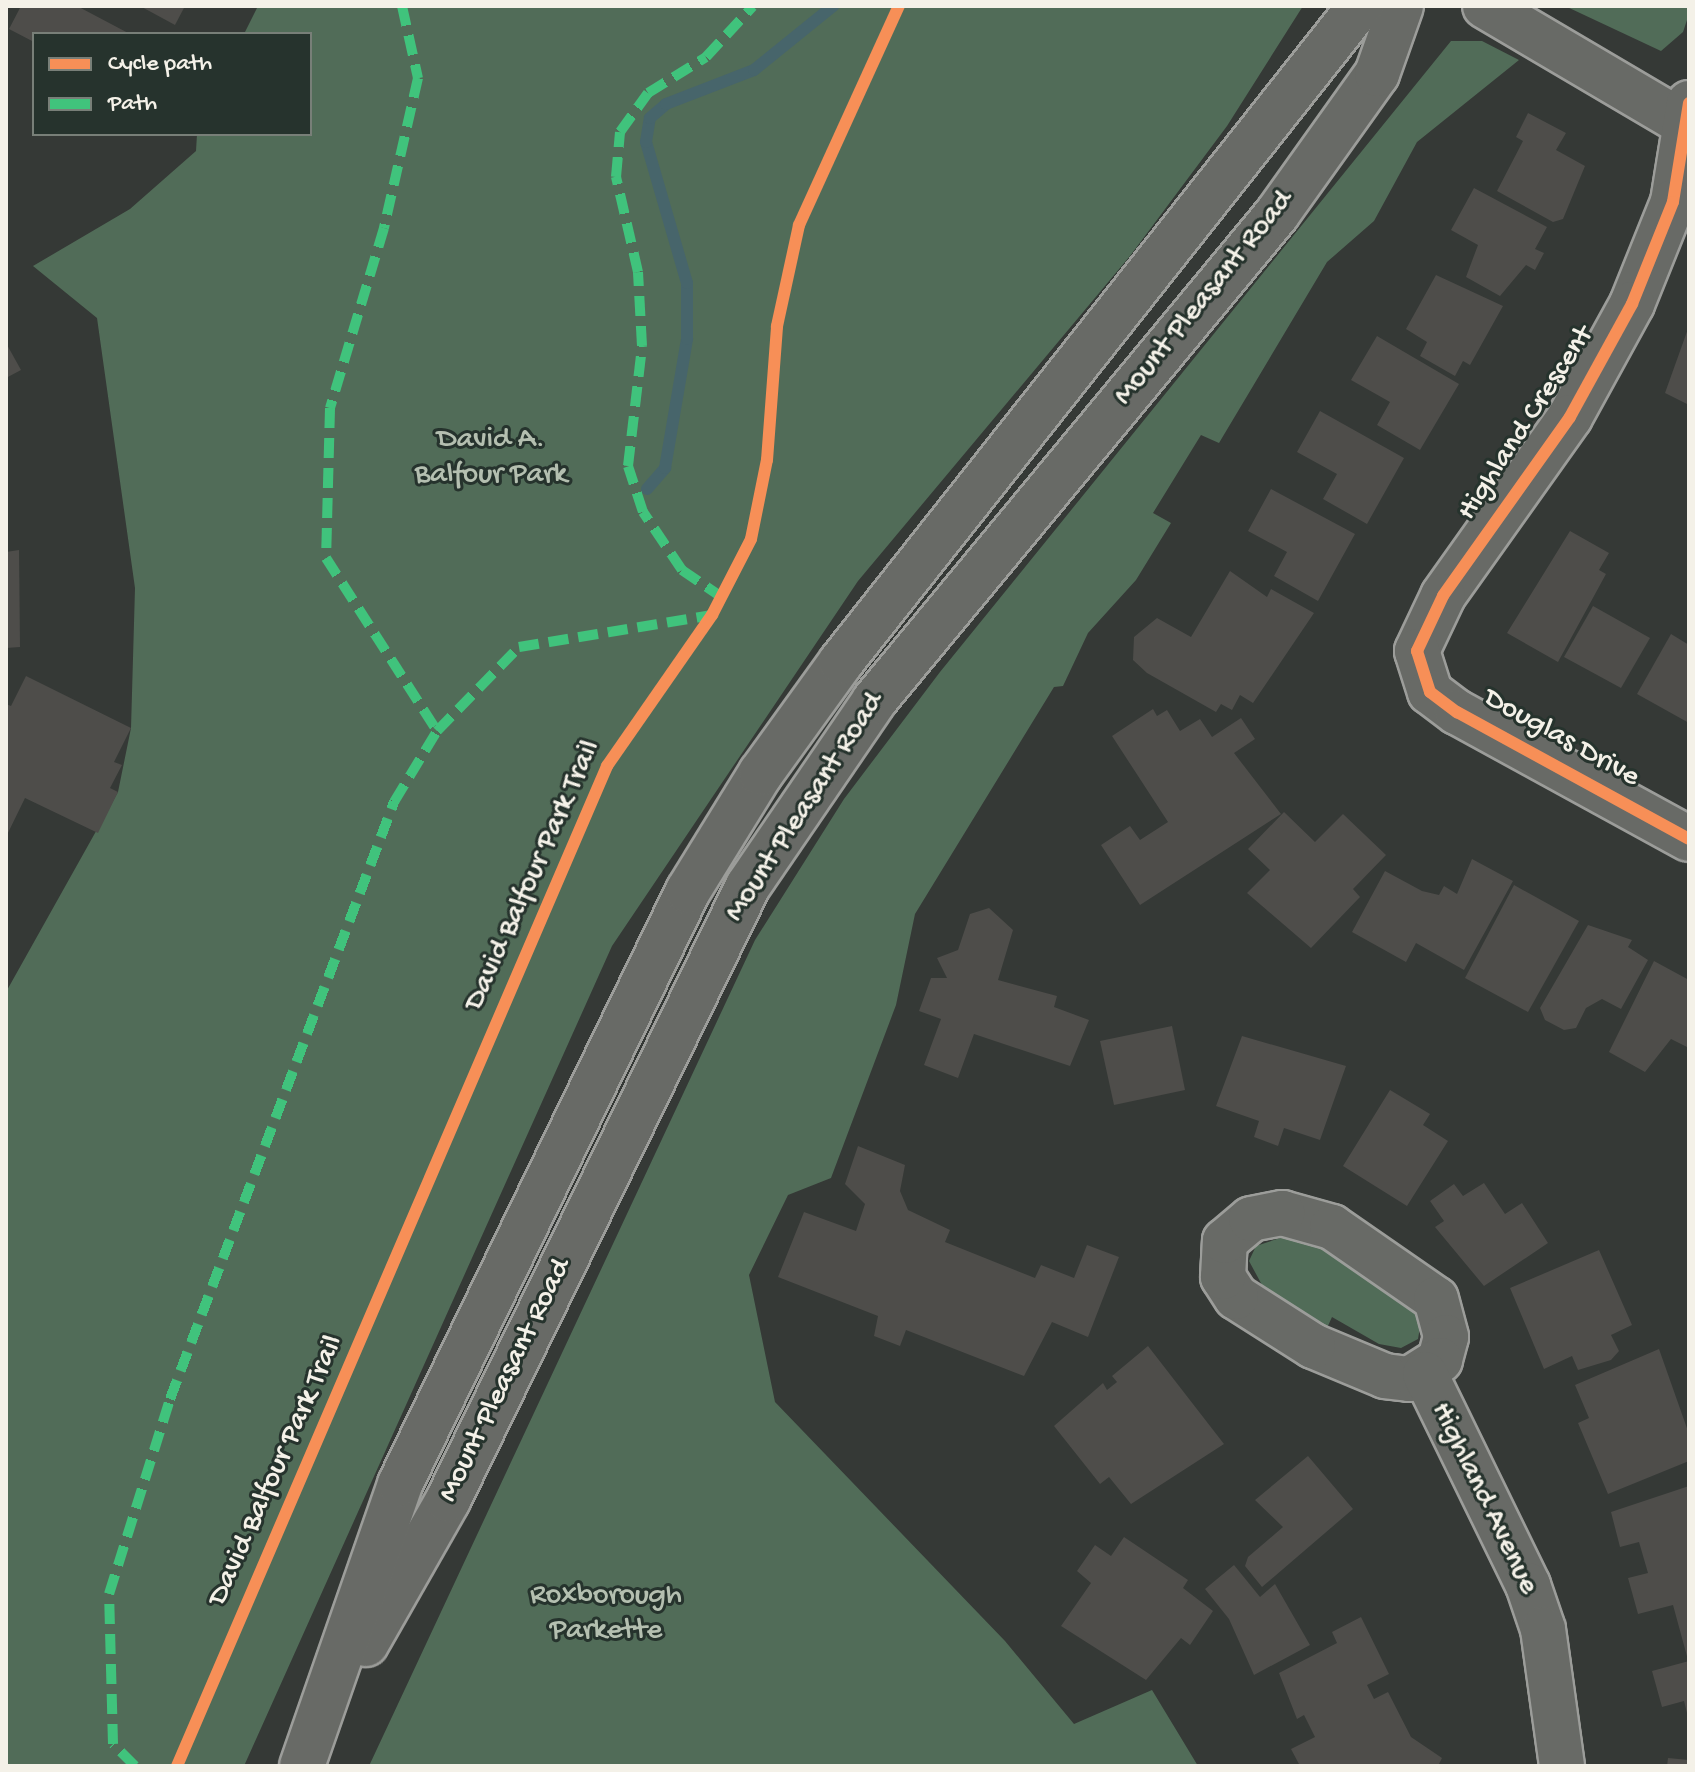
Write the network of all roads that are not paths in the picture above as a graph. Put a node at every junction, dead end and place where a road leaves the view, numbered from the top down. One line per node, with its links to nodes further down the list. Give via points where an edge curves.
1 (1360, 6): 8 (main road, Mount Pleasant Road, via 841,662 761,773 688,891 400,1484)
2 (1401, 6): 8 (main road, Mount Pleasant Road, via 1377,74 1277,214 874,701 748,886 448,1500)
3 (1485, 6): 4 (main road)
4 (1687, 116): 5 (main road, Highland Crescent, via 1673,202 1632,304 1570,417 1443,596 1417,651)
5 (1418, 673): 6 (main road, Douglas Drive, via 1457,712)
6 (1689, 839)
7 (1425, 1374): 7 (main road, via 1440,1360 1444,1316 1409,1275 1303,1215 1251,1219 1225,1241 1223,1277 1260,1314 1385,1376); 9 (main road, Highland Avenue, via 1528,1585 1543,1629)
8 (308, 1751)
9 (1562, 1766)

